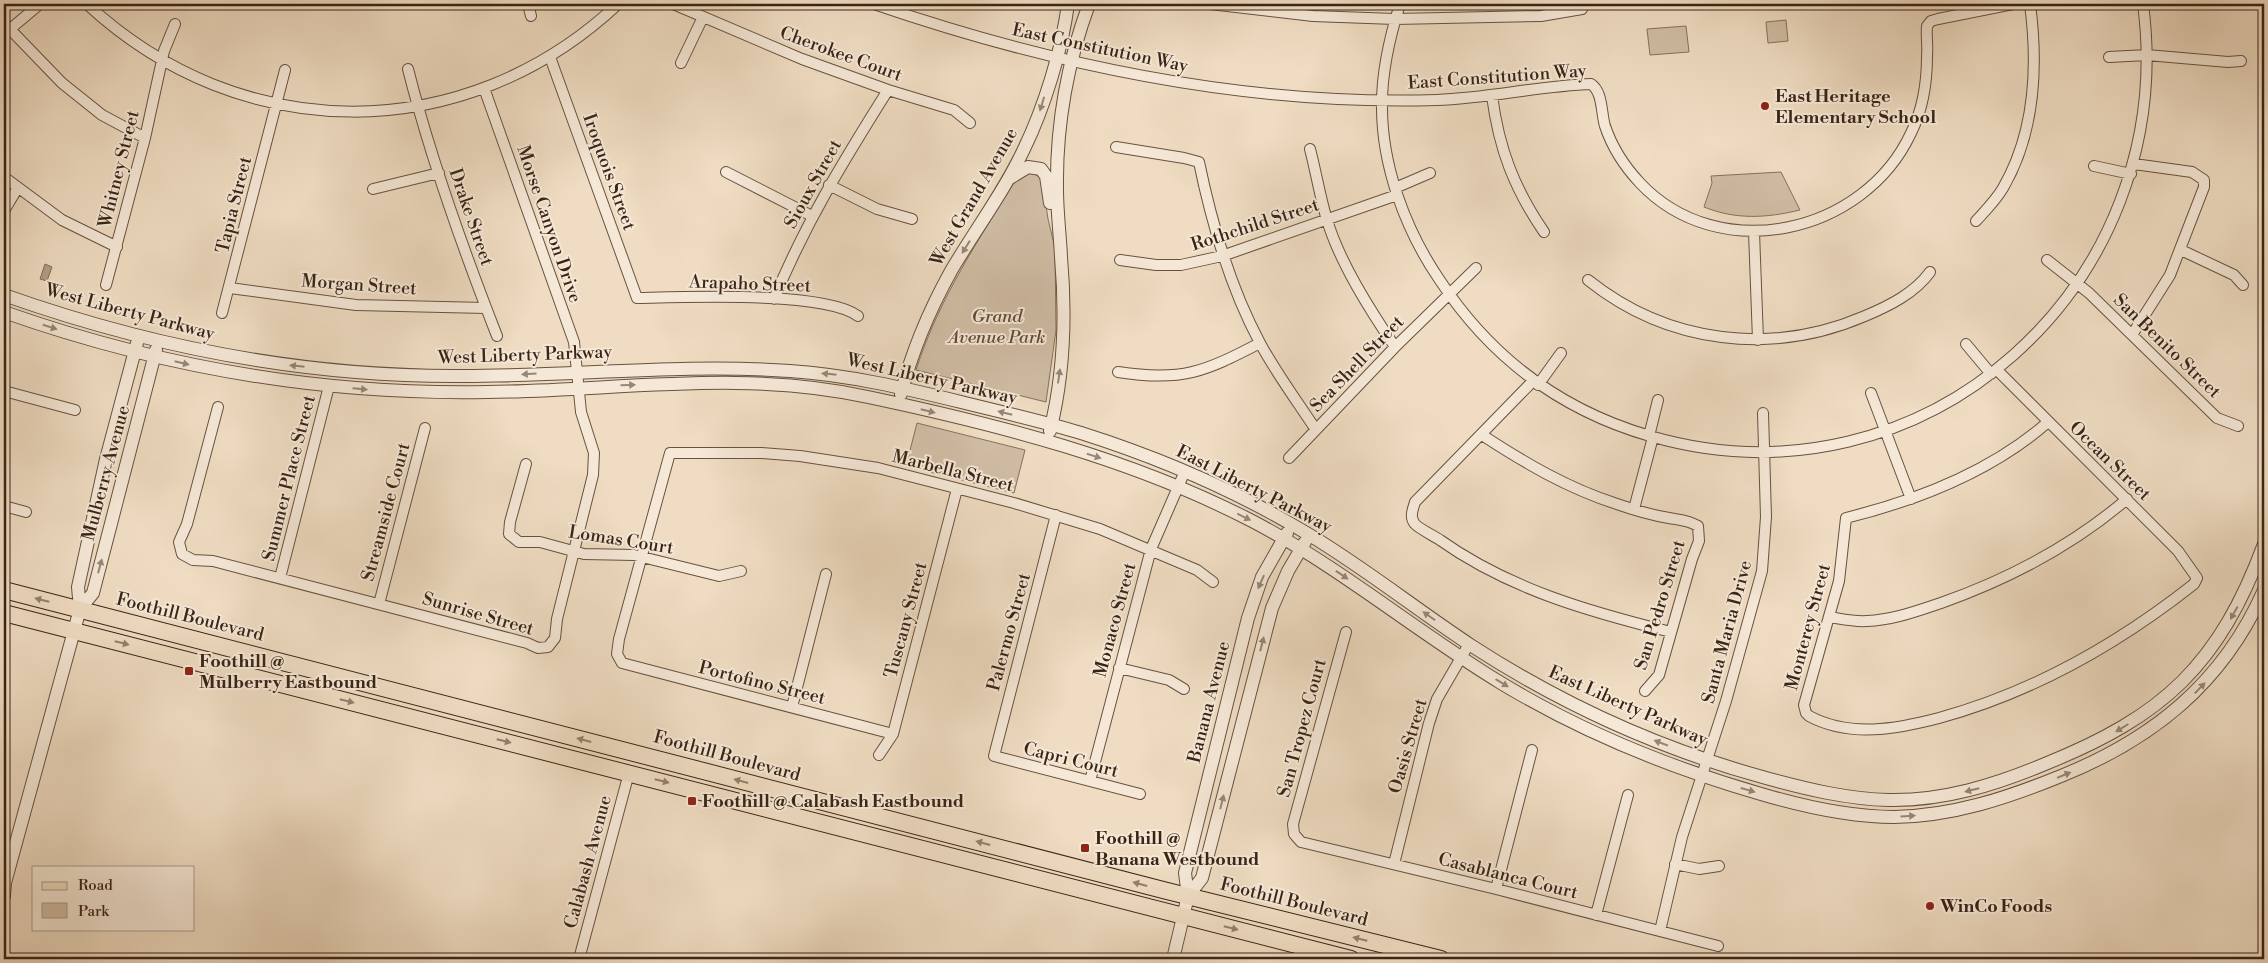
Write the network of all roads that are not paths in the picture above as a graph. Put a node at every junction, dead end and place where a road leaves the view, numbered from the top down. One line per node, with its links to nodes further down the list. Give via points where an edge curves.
1 (40, 4): 19 (street)
2 (87, 4): 25 (street, via 108,23)
3 (528, 4): 15 (street)
4 (618, 4): 21 (street)
5 (672, 4): 16 (street, Cherokee Court)
6 (874, 4): 22 (street, East Constitution Way, via 994,42)
7 (1068, 4): 22 (street, West Grand Avenue)
8 (1089, 4): 24 (street)
9 (1210, 4): 17 (street, via 1313,16)
10 (1400, 4): 17 (street)
11 (2013, 4): 58 (street, East Constitution Way, via 1938,19 1927,26 1927,76 1920,112 1897,157 1870,188 1842,208 1815,220)
12 (2030, 4): 56 (street, via 2034,62 2024,132 2002,189)
13 (2144, 4): 20 (street)
14 (1582, 8): 17 (street, via 1541,16)
15 (531, 16)
16 (703, 18): 27 (street); 31 (street, Cherokee Court)
17 (1395, 19): 33 (street, via 1384,70)
18 (175, 24): 25 (street, Whitney Street)
19 (6, 27): 37 (street, via 62,83 102,115)
20 (2148, 56): 23 (street); 26 (street); 41 (street, via 2145,104)
21 (550, 57): 30 (street); 73 (street, Iroquois Street)
22 (1056, 57): 24 (street, East Constitution Way); 46 (street, West Grand Avenue, one-way to 46, via 1037,119)
23 (2109, 57)
24 (1072, 60): 33 (street, East Constitution Way, via 1205,87 1294,97); 52 (street, via 1066,80 1057,150)
25 (163, 61): 34 (street, via 211,85); 37 (street, Whitney Street)
26 (2241, 61)
27 (681, 63)
28 (408, 69): 35 (street, Drake Street)
29 (285, 70): 34 (street, Tapia Street)
30 (484, 88): 35 (street); 90 (street, Morse Canyon Drive, via 574,342)
31 (888, 90): 36 (street, Cherokee Court, via 954,110); 47 (street, Sioux Street)
32 (1492, 96): 33 (street, East Constitution Way); 57 (street, via 1497,132 1510,173); 58 (street, East Constitution Way, via 1591,84 1599,93 1605,126 1618,155 1654,196 1672,209 1702,223)
33 (1382, 99): 50 (street, via 1383,128)
34 (276, 105): 35 (street, via 336,112); 70 (street, Tapia Street)
35 (418, 107): 43 (street, Drake Street)
36 (970, 124)
37 (145, 138): 59 (street, Whitney Street)
38 (1116, 147): 61 (street, via 1199,162)
39 (1310, 149): 55 (street)
40 (2094, 166): 41 (street)
41 (2132, 169): 60 (street, via 2192,172 2204,180 2203,194); 67 (street, via 2112,224)
42 (726, 172): 53 (street)
43 (439, 173): 49 (street); 75 (street, Drake Street)
44 (1430, 173): 50 (street, Rothchild Street)
45 (4, 177): 48 (street)
46 (1008, 179): 52 (street, via 1028,167 1041,170 1046,176 1050,204); 96 (street, West Grand Avenue, one-way to 96, via 940,292)
47 (829, 185): 53 (street, Sioux Street); 54 (street, via 877,209)
48 (17, 189): 51 (street); 59 (street, via 62,220)
49 (374, 189)
50 (1396, 191): 55 (street, Rothchild Street); 72 (street, via 1428,264)
51 (4, 211)
52 (1058, 215): 105 (street, one-way to 52, via 1061,365 1063,317)
53 (812, 216): 74 (street, Sioux Street)
54 (912, 219)
55 (1327, 220): 61 (street, Rothchild Street); 86 (street, via 1368,306)
56 (1976, 221)
57 (1544, 232)
58 (1754, 232): 82 (street)
59 (116, 247): 68 (street, Whitney Street)
60 (2181, 250): 69 (street, via 2234,275); 79 (street, via 2161,290)
61 (1222, 256): 62 (street, Rothchild Street, via 1181,265); 84 (street)
62 (1120, 260)
63 (2047, 260): 67 (street, San Benito Street)
64 (1476, 268): 72 (street, Sea Shell Street)
65 (1930, 272): 82 (street, via 1923,282 1904,296 1851,322 1800,336)
66 (1588, 280): 82 (street, via 1630,309 1666,325 1707,335)
67 (2078, 283): 79 (street, San Benito Street); 92 (street, via 2041,330)
68 (106, 285)
69 (2243, 285)
70 (230, 288): 75 (street, Morgan Street, via 356,305); 77 (street, Tapia Street)
71 (4, 295): 80 (street, West Liberty Parkway)
72 (1449, 295): 86 (street, Sea Shell Street); 93 (street, via 1488,341)
73 (638, 298): 74 (street, Arapaho Street)
74 (774, 299): 78 (street, Arapaho Street, via 840,307)
75 (486, 308): 81 (street, Drake Street)
76 (4, 312): 87 (street, West Liberty Parkway, one-way to 87)
77 (222, 313)
78 (858, 316)
79 (2132, 335): 106 (street, San Benito Street, via 2217,418)
80 (139, 336): 83 (street, West Liberty Parkway); 87 (street, Mulberry Avenue)
81 (497, 336)
82 (1758, 340)
83 (158, 341): 89 (street, Mulberry Avenue); 90 (street, West Liberty Parkway, one-way to 83, via 480,376 375,374 287,365)
84 (1260, 343): 91 (street, via 1218,365 1194,373 1168,377); 108 (street)
85 (1966, 344): 92 (street, Ocean Street)
86 (1395, 348): 108 (street, Sea Shell Street)
87 (135, 351): 89 (street, West Liberty Parkway); 141 (street, Mulberry Avenue, via 106,459 77,589)
88 (1561, 353): 93 (street)
89 (154, 356): 94 (street, West Liberty Parkway, one-way to 94, via 262,378); 141 (street, Mulberry Avenue, one-way to 89, via 93,593)
90 (578, 371): 95 (street, Sunrise Street); 96 (street, West Liberty Parkway, one-way to 90, via 833,374 755,368)
91 (1118, 372)
92 (1994, 372): 104 (street, Ocean Street); 109 (street, via 1942,405)
93 (1535, 383): 110 (street); 111 (street, via 1605,421)
94 (329, 386): 95 (street, West Liberty Parkway, one-way to 95, via 442,393); 136 (street, Summer Place Street)
95 (579, 388): 100 (street, West Liberty Parkway, one-way to 100, via 675,384 810,387); 131 (street, Sunrise Street, via 581,412 594,453 593,476)
96 (902, 388): 100 (street, West Grand Avenue); 105 (street, West Liberty Parkway, one-way to 96)
97 (4, 391): 102 (street)
98 (1871, 393): 109 (street)
99 (1658, 400): 111 (street)
100 (898, 404): 112 (street, West Liberty Parkway, one-way to 112)
101 (218, 407): 136 (street, Sunrise Street, via 187,524 179,542 182,554 194,560 213,561)
102 (75, 410)
103 (1763, 413): 113 (street, Santa Maria Drive)
104 (2048, 422): 119 (street, via 1995,460); 120 (street, Ocean Street)
105 (1052, 425): 112 (street); 116 (street, East Liberty Parkway, via 1125,447)
106 (2238, 426)
107 (425, 428): 140 (street, Streamside Court)
108 (1316, 430): 114 (street, Sea Shell Street)
109 (1886, 430): 113 (street, via 1827,445); 119 (street)
110 (1482, 435): 122 (street, via 1535,470 1573,488); 146 (street, via 1415,502 1411,515 1415,524 1499,576 1582,609)
111 (1651, 437): 113 (street, via 1720,450); 122 (street)
112 (1048, 441): 117 (street, East Liberty Parkway, one-way to 117)
113 (1765, 452): 158 (street, Santa Maria Drive, via 1766,526 1762,570)
114 (1289, 458)
115 (526, 464): 131 (street, Lomas Court, via 509,534 519,542 540,542)
116 (1185, 471): 117 (street, Monaco Street); 125 (street, East Liberty Parkway)
117 (1178, 486): 127 (street, East Liberty Parkway, one-way to 127); 129 (street, Monaco Street)
118 (958, 489): 124 (street, Marbella Street); 132 (street, Marbella Street, via 839,461 761,453 670,453); 154 (street, Tuscany Street)
119 (1911, 499): 143 (street, Monterey Street, via 1846,518 1842,565)
120 (2126, 499): 143 (street, via 2057,549 1982,588 1890,618 1858,622); 153 (street, Ocean Street, via 2182,555 2197,578 2168,605 2108,645 2044,680 1985,704 1880,730 1839,726 1814,719)
121 (4, 506): 123 (street)
122 (1634, 509): 146 (street, San Pedro Street, via 1689,520 1698,526 1699,541)
123 (26, 512)
124 (1056, 515): 129 (street, Marbella Street); 157 (street, Palermo Street)
125 (1292, 524): 126 (street, East Liberty Parkway); 127 (street, Banana Avenue)
126 (1310, 534): 128 (street, Banana Avenue); 147 (street, East Liberty Parkway, one-way to 126)
127 (1283, 538): 128 (street, East Liberty Parkway); 170 (street, Banana Avenue, one-way to 170, via 1262,577 1248,618 1185,871)
128 (1301, 549): 148 (street, East Liberty Parkway, one-way to 148); 170 (street, Banana Avenue, one-way to 128, via 1202,878 1272,608)
129 (1151, 550): 137 (street, Marbella Street, via 1197,570); 149 (street, Monaco Street)
130 (2263, 550): 134 (street, East Liberty Parkway)
131 (574, 551): 132 (street, Lomas Court); 140 (street, Sunrise Street, via 554,638 548,647 538,648)
132 (642, 557): 133 (street, Lomas Court, via 719,576); 152 (street, Portofino Street, via 619,639 617,654 622,663)
133 (741, 571)
134 (2260, 572): 158 (street, East Liberty Parkway, one-way to 158, via 2208,653 2157,704 2119,731 2002,782 1956,794 1887,800 1836,795)
135 (826, 574): 152 (street)
136 (280, 578): 140 (street, Sunrise Street)
137 (1213, 582)
138 (4, 590): 141 (main road, Foothill Boulevard, one-way to 138)
139 (2264, 590): 160 (street, East Liberty Parkway, one-way to 139, via 1802,805 1870,816 1932,814 1999,799 2093,762 2134,741 2167,717 2228,655)
140 (379, 604)
141 (80, 609): 144 (street, Mulberry Avenue); 170 (main road, Foothill Boulevard, one-way to 141)
142 (4, 613): 144 (main road)
143 (1830, 617): 153 (street, Monterey Street, via 1804,705)
144 (74, 631): 159 (main road, one-way to 159); 169 (street, Mulberry Avenue)
145 (1346, 632): 164 (street, San Tropez Court, via 1293,824)
146 (1671, 632): 151 (street, San Pedro Street, via 1659,675)
147 (1469, 644): 148 (street, Oasis Street); 158 (street, East Liberty Parkway, one-way to 147, via 1586,710)
148 (1461, 657): 160 (street, East Liberty Parkway, one-way to 160, via 1502,684 1577,724); 165 (street, Oasis Street, via 1437,699 1428,723)
149 (1119, 668): 150 (street, via 1169,680); 161 (street, Monaco Street)
150 (1184, 689)
151 (1645, 691)
152 (792, 708): 154 (street, Portofino Street)
153 (1806, 713)
154 (893, 734): 156 (street, Tuscany Street)
155 (1532, 750): 168 (street)
156 (879, 756)
157 (994, 756): 161 (street, Capri Court)
158 (1707, 760): 160 (street, Santa Maria Drive)
159 (629, 773): 172 (main road, one-way to 172); 175 (street, Calabash Avenue)
160 (1702, 776): 166 (street, Santa Maria Drive)
161 (1090, 781): 162 (street, Capri Court)
162 (1140, 794)
163 (1628, 795): 171 (street)
164 (1294, 834): 165 (street, Casablanca Court, via 1301,842)
165 (1394, 864): 168 (street, Casablanca Court)
166 (1675, 864): 167 (street, via 1699,869); 173 (street, Santa Maria Drive)
167 (1719, 866)
168 (1496, 889): 171 (street, Casablanca Court)
169 (4, 896)
170 (1188, 896): 172 (street, Banana Avenue); 178 (main road, Foothill Boulevard, one-way to 170)
171 (1596, 915): 173 (street, Casablanca Court)
172 (1184, 916): 176 (street, Banana Avenue); 177 (main road, one-way to 177)
173 (1660, 932): 174 (street, Casablanca Court)
174 (1718, 946)
175 (579, 959)
176 (1173, 959)
177 (1351, 959)
178 (1441, 959)

